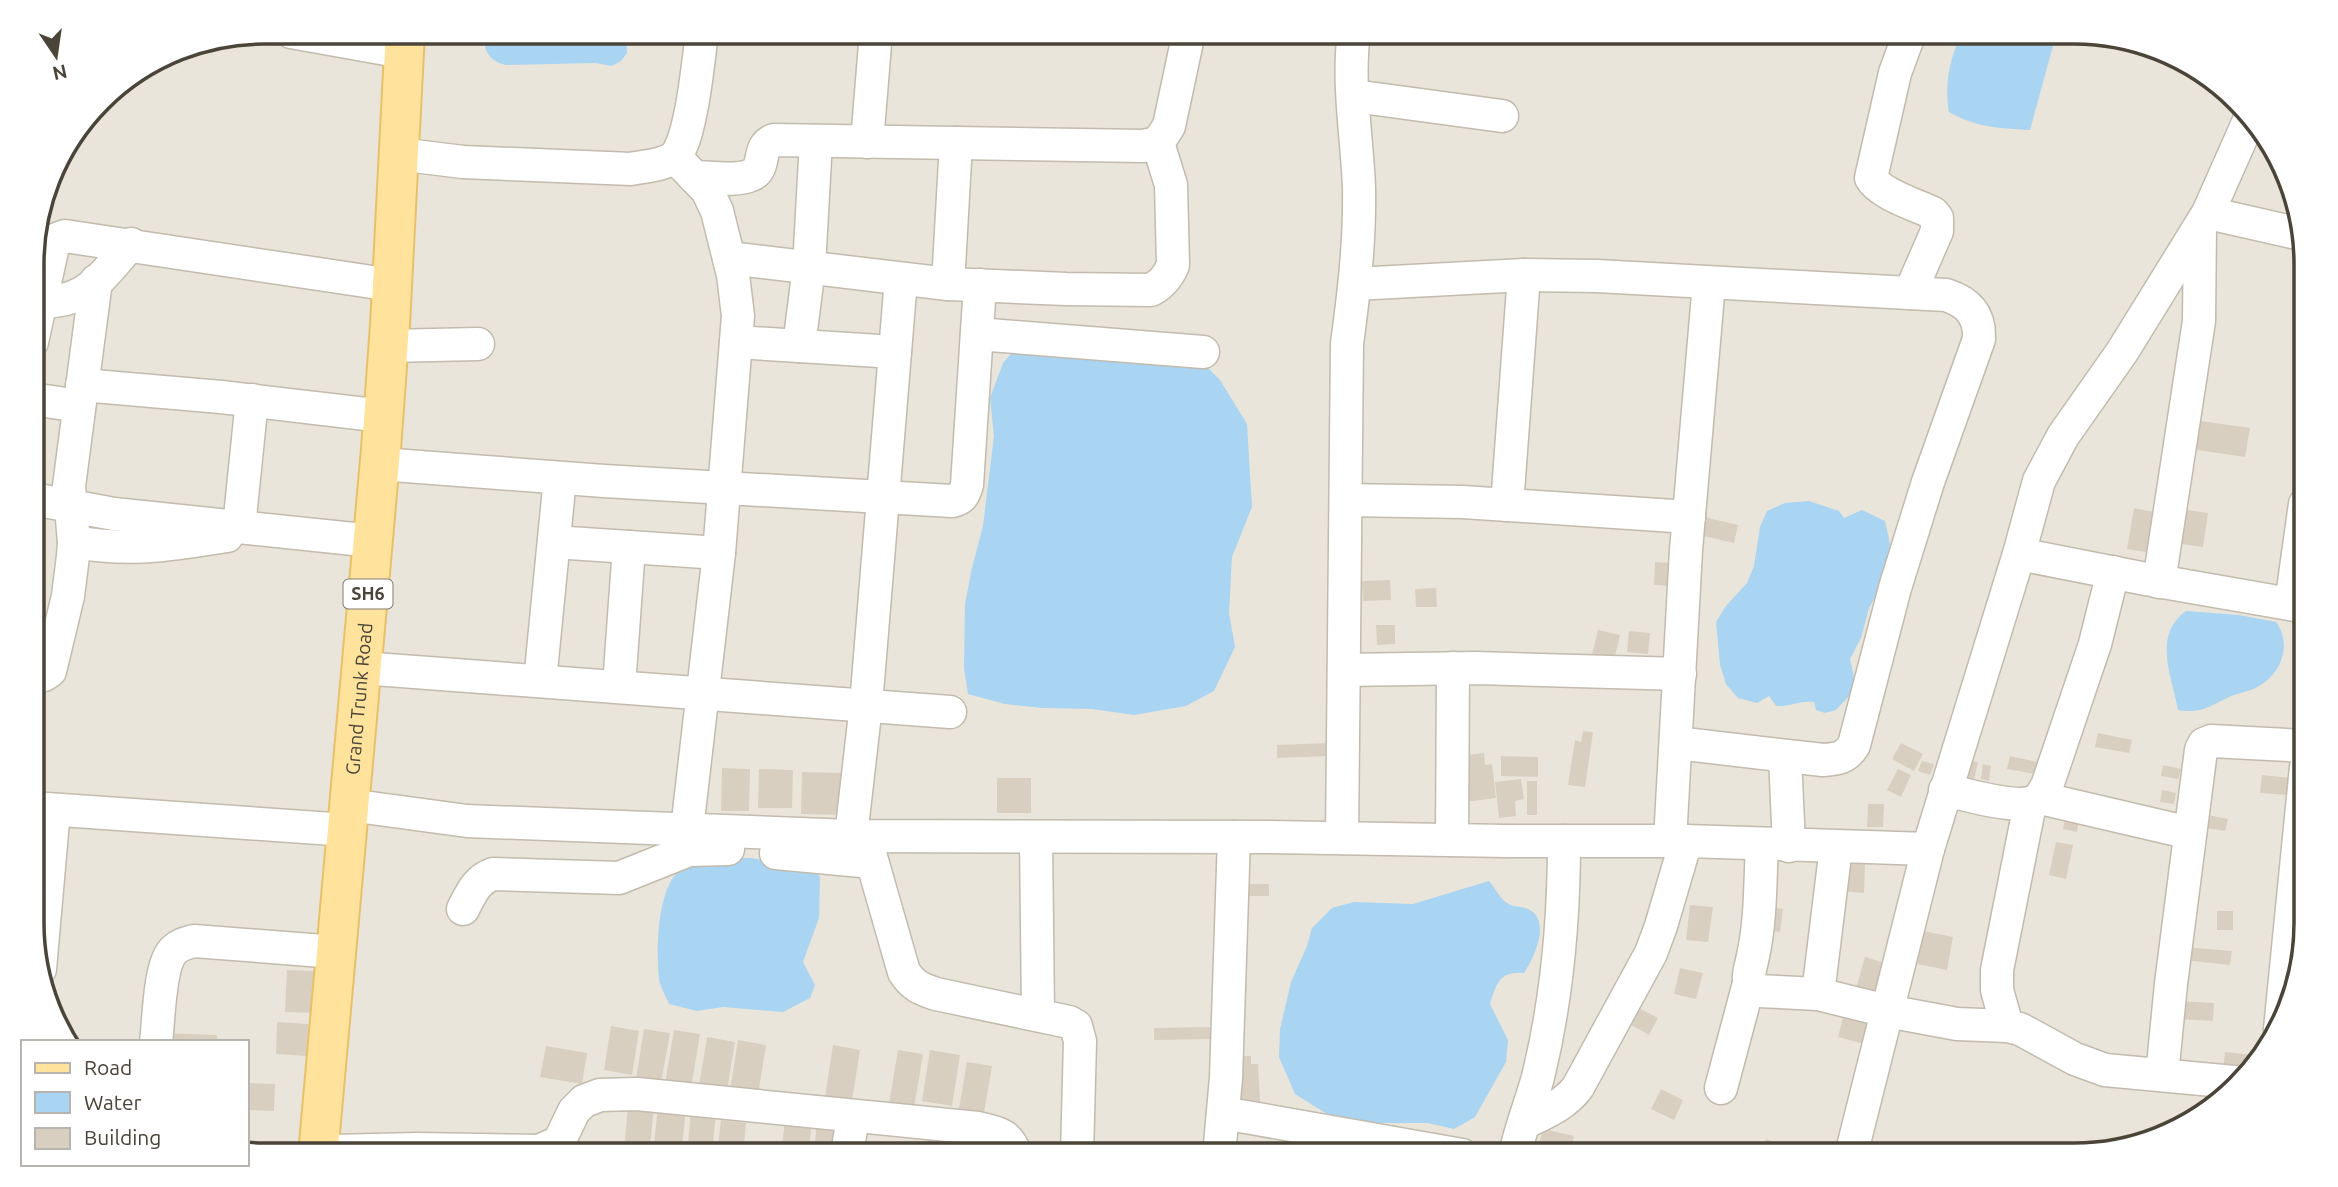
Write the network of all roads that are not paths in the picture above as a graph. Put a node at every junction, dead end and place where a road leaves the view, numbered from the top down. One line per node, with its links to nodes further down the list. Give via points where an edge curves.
1 (404, 44): 14 (main road, Grand Trunk Road / SH6)
2 (701, 44): 15 (street, via 695,93 682,142)
3 (875, 44): 11 (street)
4 (1186, 44): 13 (street, via 1169,126)
5 (1352, 44): 7 (street)
6 (1906, 44): 30 (street, via 1871,178 1885,191 1937,218 1937,231)
7 (1354, 96): 8 (street); 27 (street, via 1359,219)
8 (1502, 116)
9 (2246, 127): 16 (street)
10 (816, 141): 11 (street); 15 (street, via 767,142 759,169 750,176); 20 (street)
11 (867, 142): 12 (street)
12 (956, 143): 13 (street); 26 (street)
13 (1158, 143): 29 (street, via 1169,173 1173,204 1173,265 1160,285 1134,291)
14 (398, 154): 15 (street, via 463,162); 28 (main road, Grand Trunk Road / SH6)
15 (685, 167): 19 (street, via 707,190)
16 (2204, 220): 17 (street); 58 (street, via 2063,436 2039,481); 60 (street, via 2199,321)
17 (2292, 233)
18 (131, 244): 22 (street, via 65,236 53,246); 24 (street); 28 (street)
19 (729, 258): 20 (street); 33 (street, via 737,299)
20 (808, 267): 23 (street); 36 (street)
21 (1524, 275): 25 (street); 27 (street); 49 (street)
22 (44, 276)
23 (901, 279): 26 (street); 37 (street)
24 (96, 282): 31 (street, via 82,295); 39 (street)
25 (1709, 283): 30 (street); 51 (street)
26 (948, 284): 29 (street)
27 (1355, 284): 47 (street, via 1347,345)
28 (392, 285): 35 (main road, Grand Trunk Road / SH6)
29 (980, 285): 32 (street)
30 (1910, 293): 74 (street, via 1960,299 1976,317 1979,339 1895,588 1854,746 1837,759)
31 (44, 301)
32 (976, 334): 38 (street); 46 (street, via 964,495 951,501)
33 (736, 342): 36 (street); 45 (street)
34 (478, 344): 35 (street)
35 (388, 346): 42 (main road, Grand Trunk Road / SH6)
36 (799, 346): 37 (street)
37 (895, 352): 46 (street)
38 (1203, 352)
39 (80, 396): 40 (street); 41 (street); 50 (street)
40 (44, 398)
41 (253, 400): 42 (street); 52 (street)
42 (383, 416): 43 (main road, Grand Trunk Road / SH6)
43 (380, 464): 44 (street); 53 (main road, Grand Trunk Road / SH6)
44 (560, 478): 45 (street); 55 (street)
45 (723, 488): 46 (street); 57 (street)
46 (884, 495): 70 (street)
47 (1346, 499): 49 (street); 64 (street)
48 (44, 501): 50 (street)
49 (1507, 505): 51 (street)
50 (69, 506): 52 (street); 54 (street)
51 (1689, 517): 65 (street)
52 (252, 528): 53 (street); 54 (street, via 144,548)
53 (373, 541): 62 (main road, Grand Trunk Road / SH6)
54 (74, 542): 66 (street, via 54,662)
55 (554, 542): 56 (street); 67 (street)
56 (629, 547): 57 (street); 68 (street)
57 (719, 553): 69 (street)
58 (2019, 554): 59 (street); 75 (street)
59 (2113, 572): 60 (street); 76 (street, via 2095,643 2047,786)
60 (2159, 582): 61 (street)
61 (2294, 604)
62 (361, 668): 67 (street); 78 (main road, Grand Trunk Road / SH6)
63 (1453, 668): 64 (street); 65 (street); 84 (street)
64 (1344, 670): 83 (street)
65 (1680, 674): 72 (street)
66 (44, 675)
67 (540, 681): 68 (street)
68 (619, 686): 69 (street)
69 (704, 692): 70 (street); 79 (street)
70 (866, 705): 71 (street); 88 (street)
71 (950, 712)
72 (1676, 743): 74 (street); 86 (street)
73 (2294, 745): 80 (street, via 2204,744)
74 (1785, 756): 87 (street)
75 (1945, 790): 76 (street, via 2014,804); 90 (street)
76 (2035, 801): 80 (street); 99 (street, via 1997,971 1998,998)
77 (44, 809): 78 (street)
78 (348, 818): 79 (street); 93 (main road, Grand Trunk Road / SH6)
79 (687, 829): 88 (street)
80 (2190, 833): 101 (street)
81 (1037, 837): 82 (street); 88 (street); 98 (street)
82 (1234, 837): 83 (street); 104 (street)
83 (1342, 838): 84 (street)
84 (1452, 840): 85 (street)
85 (1564, 841): 86 (street); 106 (street, via 1560,955 1538,1076)
86 (1678, 841): 87 (street); 106 (street, via 1651,953 1578,1087 1560,1105)
87 (1776, 846): 89 (street); 94 (street, via 1759,907)
88 (865, 847): 92 (street, via 689,850 619,878 493,874 477,884); 98 (street, via 910,982 936,994)
89 (1836, 847): 90 (street); 96 (street)
90 (1928, 849): 97 (street)
91 (2294, 887): 95 (street)
92 (463, 909)
93 (336, 952): 100 (street, via 194,941 181,945 172,951 166,965); 107 (main road, Grand Trunk Road / SH6)
94 (1749, 983): 96 (street, via 1758,991); 103 (street)
95 (2284, 991)
96 (1818, 994): 97 (street)
97 (1887, 1011): 99 (street, via 1957,1024); 115 (street)
98 (1038, 1015): 111 (street, via 1069,1021 1079,1032)
99 (2007, 1026): 101 (street, via 2089,1065)
100 (156, 1040)
101 (2162, 1075): 102 (street)
102 (2227, 1081)
103 (1721, 1088)
104 (1223, 1113): 112 (street); 113 (street)
105 (853, 1116): 108 (street, via 637,1094 600,1095 574,1111); 109 (street); 110 (street, via 978,1128 1001,1133)
106 (1524, 1123): 114 (street)
107 (316, 1143)
108 (557, 1143)
109 (849, 1143)
110 (1012, 1143)
111 (1077, 1143)
112 (1220, 1143)
113 (1394, 1143)
114 (1518, 1143)
115 (1854, 1143)

